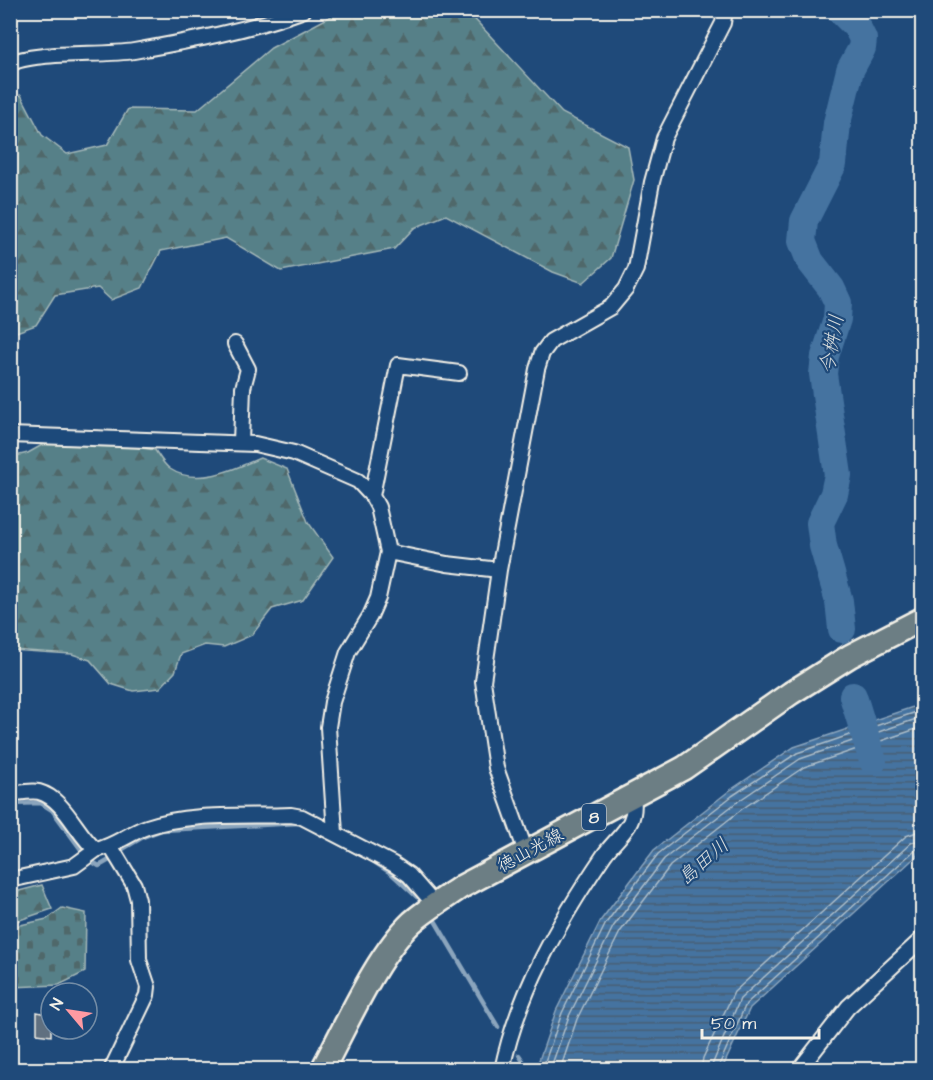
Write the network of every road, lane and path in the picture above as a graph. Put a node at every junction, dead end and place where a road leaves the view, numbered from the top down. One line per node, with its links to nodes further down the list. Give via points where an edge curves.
1 (304, 10): 3 (street, via 274,21 133,51 34,56)
2 (725, 10): 10 (street, via 723,22 664,138 636,269 626,289 611,307 551,340 542,353)
3 (10, 64)
4 (235, 344): 7 (street, via 248,369 243,388)
5 (459, 373): 8 (street, via 398,365)
6 (10, 435): 7 (street)
7 (241, 442): 8 (street, via 294,453 326,465 358,481)
8 (372, 496): 9 (street)
9 (388, 552): 10 (street); 14 (street, via 378,598 348,652 332,702 328,727)
10 (499, 570): 17 (street, via 483,681 496,768)
11 (922, 619): 13 (main road, 徳山光線 / 8, via 850,656 684,768)
12 (10, 794): 16 (street, via 39,792 50,798)
13 (633, 797): 17 (main road, 徳山光線 / 8); 23 (street, via 635,812 628,827 580,892 523,999)
14 (335, 833): 15 (street, via 291,815 186,819 147,827); 19 (street, via 409,875)
15 (111, 847): 16 (street); 21 (street, via 134,885 138,900 139,960 148,987)
16 (96, 850): 18 (street, via 74,866)
17 (526, 852): 19 (main road, 徳山光線 / 8)
18 (10, 880)
19 (435, 905): 22 (main road, 徳山光線 / 8, via 411,923 392,946)
20 (922, 939): 24 (street, via 848,1007)
21 (111, 1070)
22 (322, 1070)
23 (502, 1070)
24 (799, 1070)

